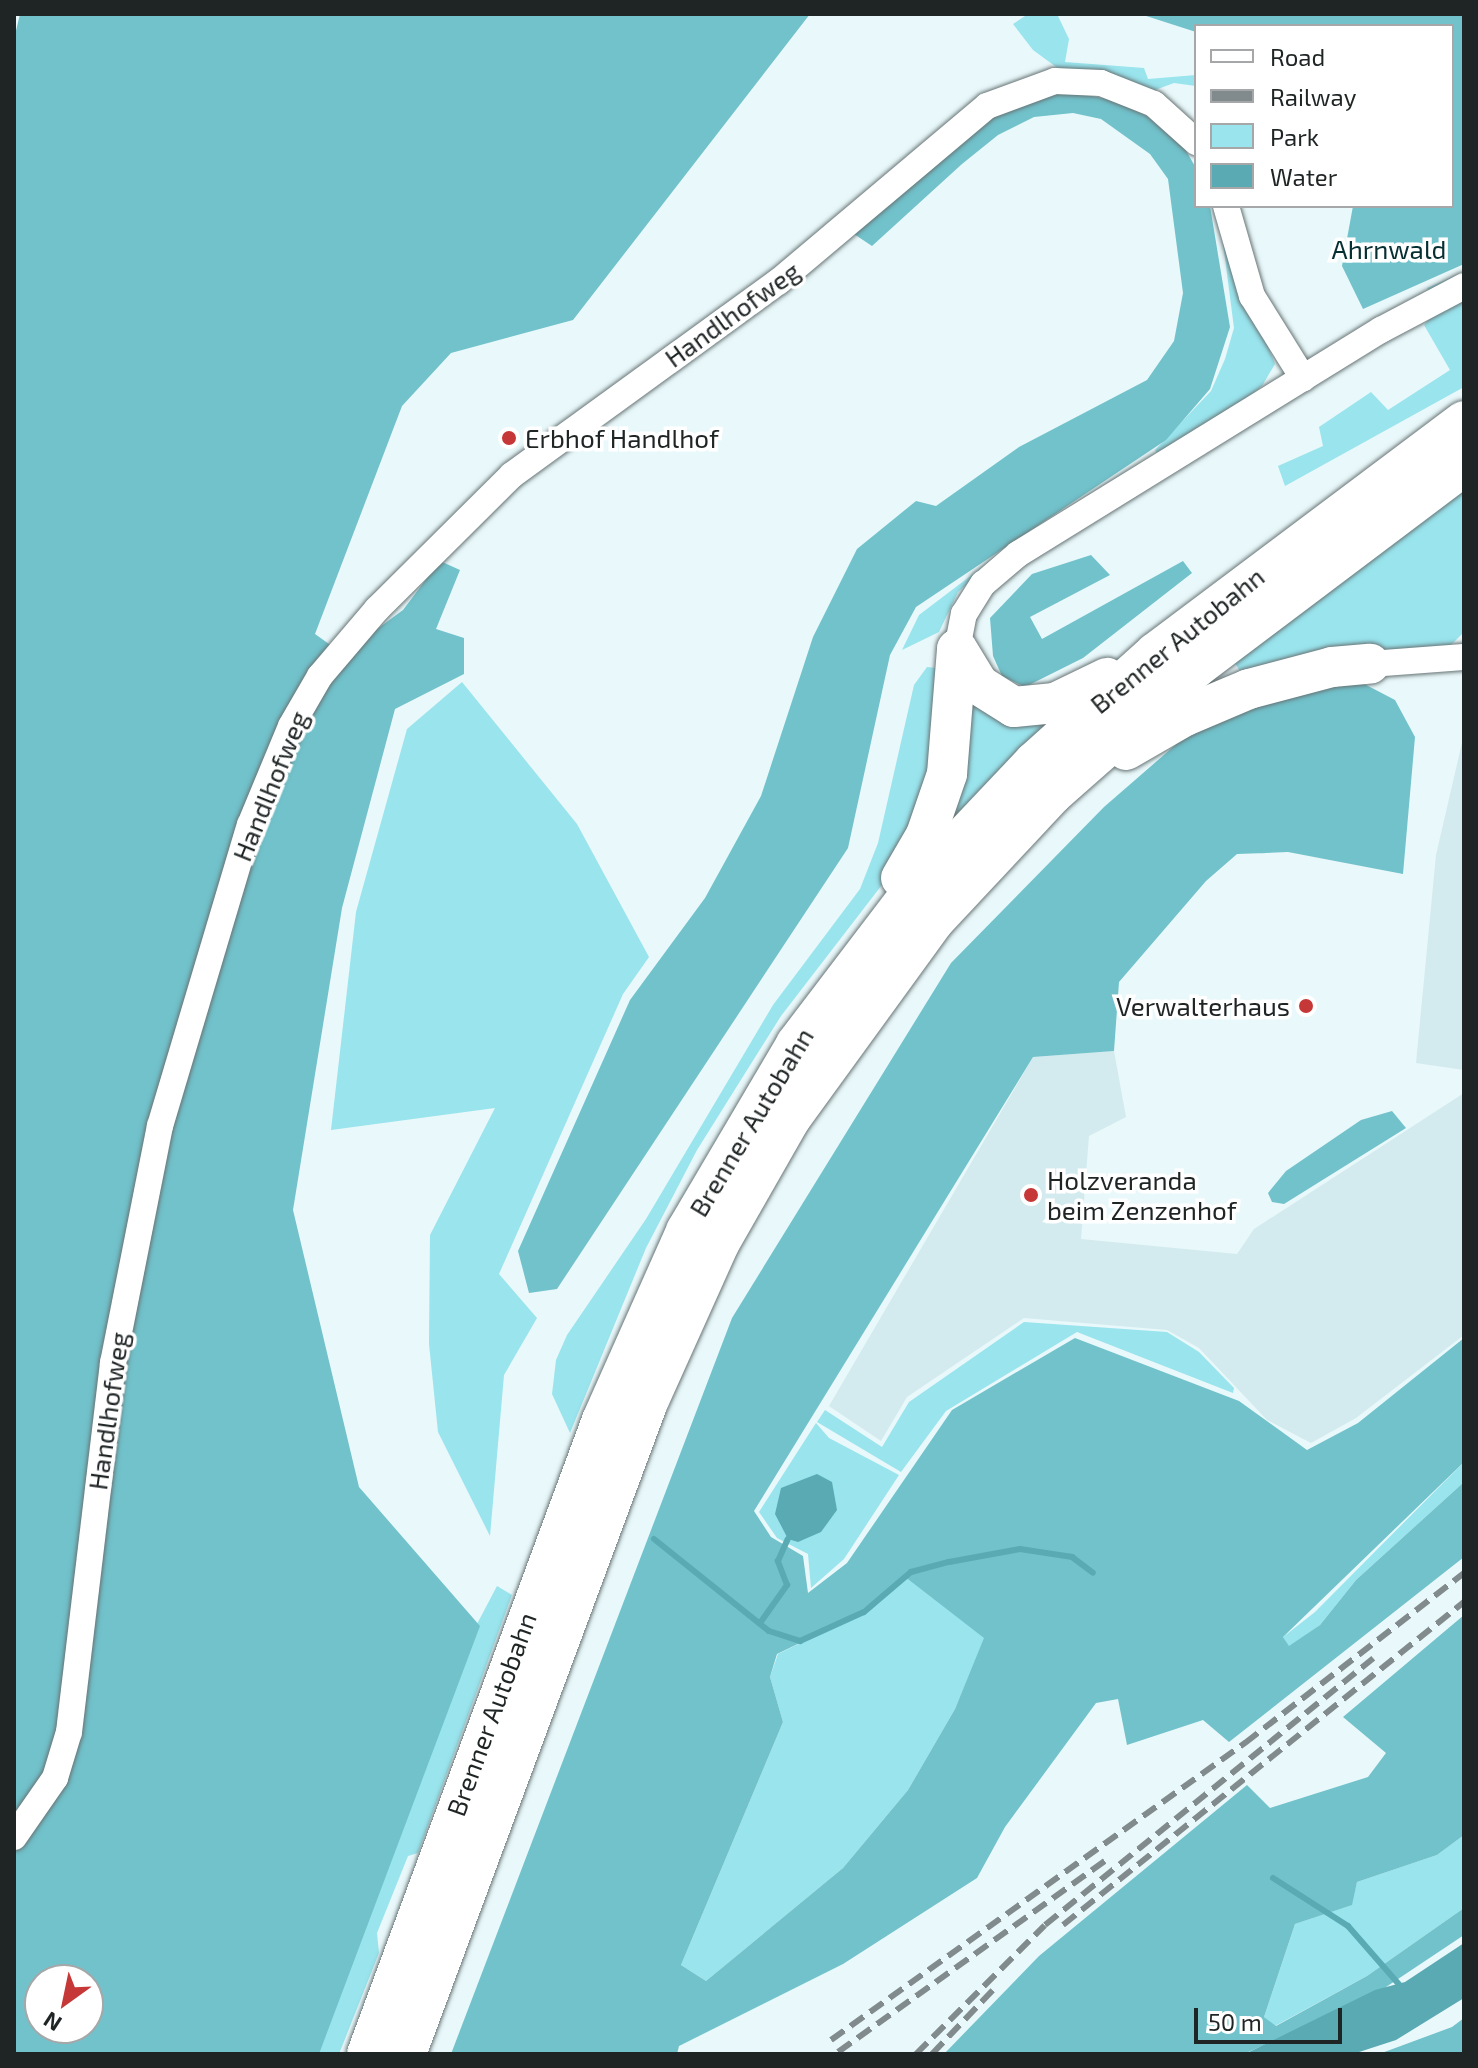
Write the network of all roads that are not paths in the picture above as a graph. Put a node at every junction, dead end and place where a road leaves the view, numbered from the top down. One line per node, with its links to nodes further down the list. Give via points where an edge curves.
1 (1194, 140): 13 (street, Handlhofweg, via 1154,104 1101,83 1055,81 987,106 778,282 512,475 377,609 320,676 291,726 250,825 160,1126 108,1391 66,1748 51,1785)
2 (1227, 208): 4 (street, via 1252,296)
3 (1464, 286): 4 (street)
4 (1303, 378): 7 (street, via 1018,554 983,584 964,614)
5 (1464, 421): 8 (highway, Brenner Autobahn)
6 (1464, 466): 11 (highway, Brenner Autobahn, via 1197,667)
7 (957, 649): 8 (highway, via 987,692 1025,709 1067,698); 12 (highway, via 951,748 933,817)
8 (1155, 653): 12 (highway, Brenner Autobahn, via 1034,762 954,844)
9 (1464, 657): 10 (street)
10 (1370, 664): 11 (highway, via 1290,676 1213,703)
11 (1054, 793): 15 (highway, Brenner Autobahn, via 935,920 791,1118 719,1244 626,1458)
12 (825, 1002): 14 (highway, Brenner Autobahn, via 754,1110 686,1231 602,1420)
13 (14, 1837)
14 (367, 2054)
15 (406, 2054)

